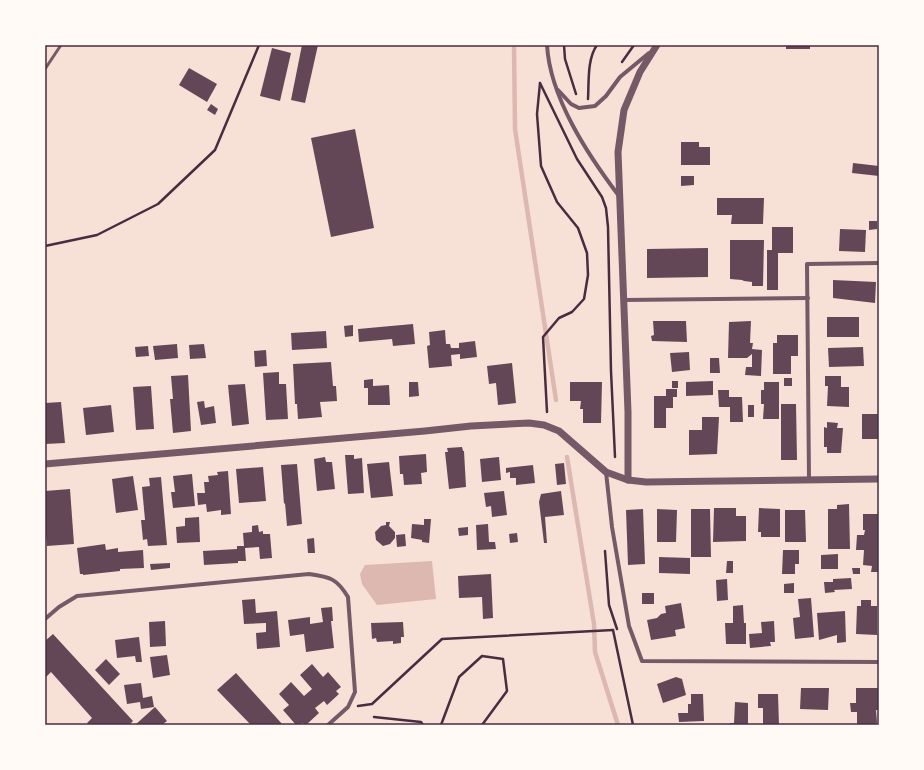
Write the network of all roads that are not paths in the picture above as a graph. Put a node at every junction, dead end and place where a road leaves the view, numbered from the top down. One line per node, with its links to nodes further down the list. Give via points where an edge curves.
1 (61, 45): 4 (lane)
2 (547, 45): 5 (street)
3 (656, 47): 5 (street, via 620,77 595,106 578,108); 6 (street, via 640,72 624,110 618,152)
4 (45, 69)
5 (555, 87): 6 (street, via 600,172)
6 (619, 196): 9 (street)
7 (879, 263): 8 (street, via 807,264)
8 (808, 298): 9 (street); 12 (street)
9 (624, 300): 14 (street)
10 (45, 464): 11 (street, via 529,423 559,431)
11 (606, 472): 14 (street); 16 (street, via 612,527 629,626 642,661)
12 (809, 479): 13 (street); 14 (street, via 646,482)
13 (879, 479)
14 (628, 480)
15 (45, 619): 17 (street, via 77,596 309,574 326,576 340,584 348,597 355,692 348,707)
16 (879, 662)
17 (328, 725)

